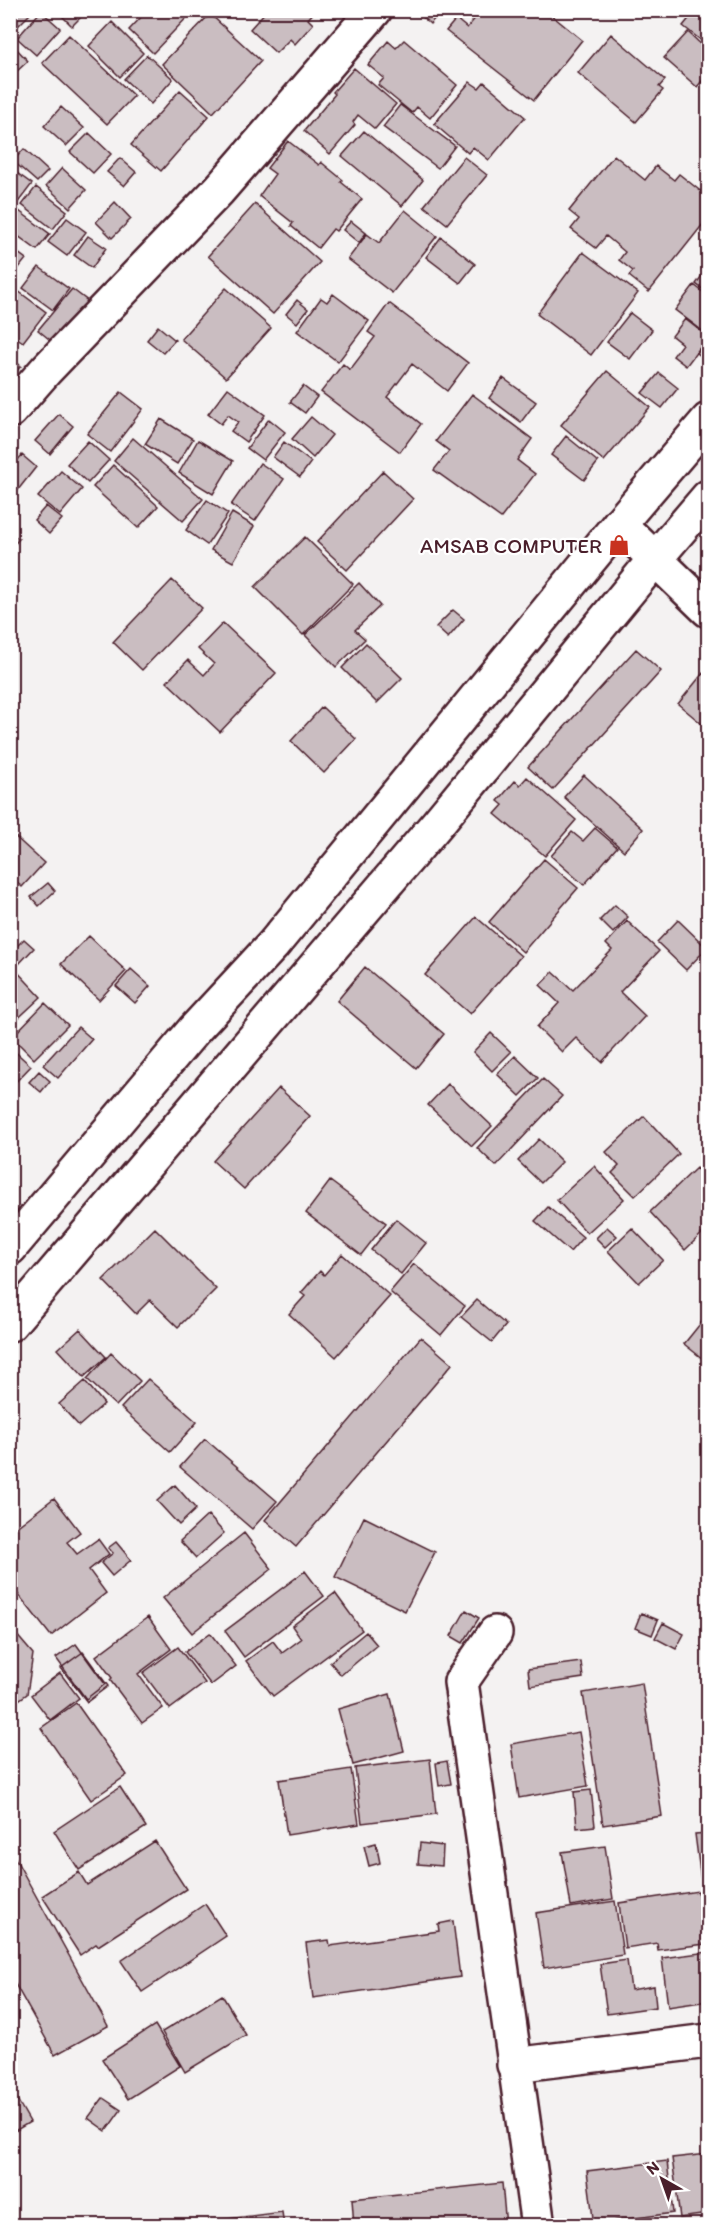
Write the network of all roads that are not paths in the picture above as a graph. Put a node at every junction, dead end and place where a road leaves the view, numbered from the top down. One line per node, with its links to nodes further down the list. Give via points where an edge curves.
1 (375, 10): 2 (main road, via 219,190)
2 (10, 411)
3 (708, 420): 5 (main road)
4 (708, 497): 6 (main road)
5 (619, 524): 6 (main road); 8 (main road, via 273,945 194,1030)
6 (655, 560): 7 (main road); 9 (main road, via 437,824)
7 (708, 610)
8 (10, 1248)
9 (10, 1324)
10 (495, 1633): 12 (main road, via 461,1682)
11 (708, 2041): 12 (main road)
12 (514, 2065): 13 (main road)
13 (538, 2226)

